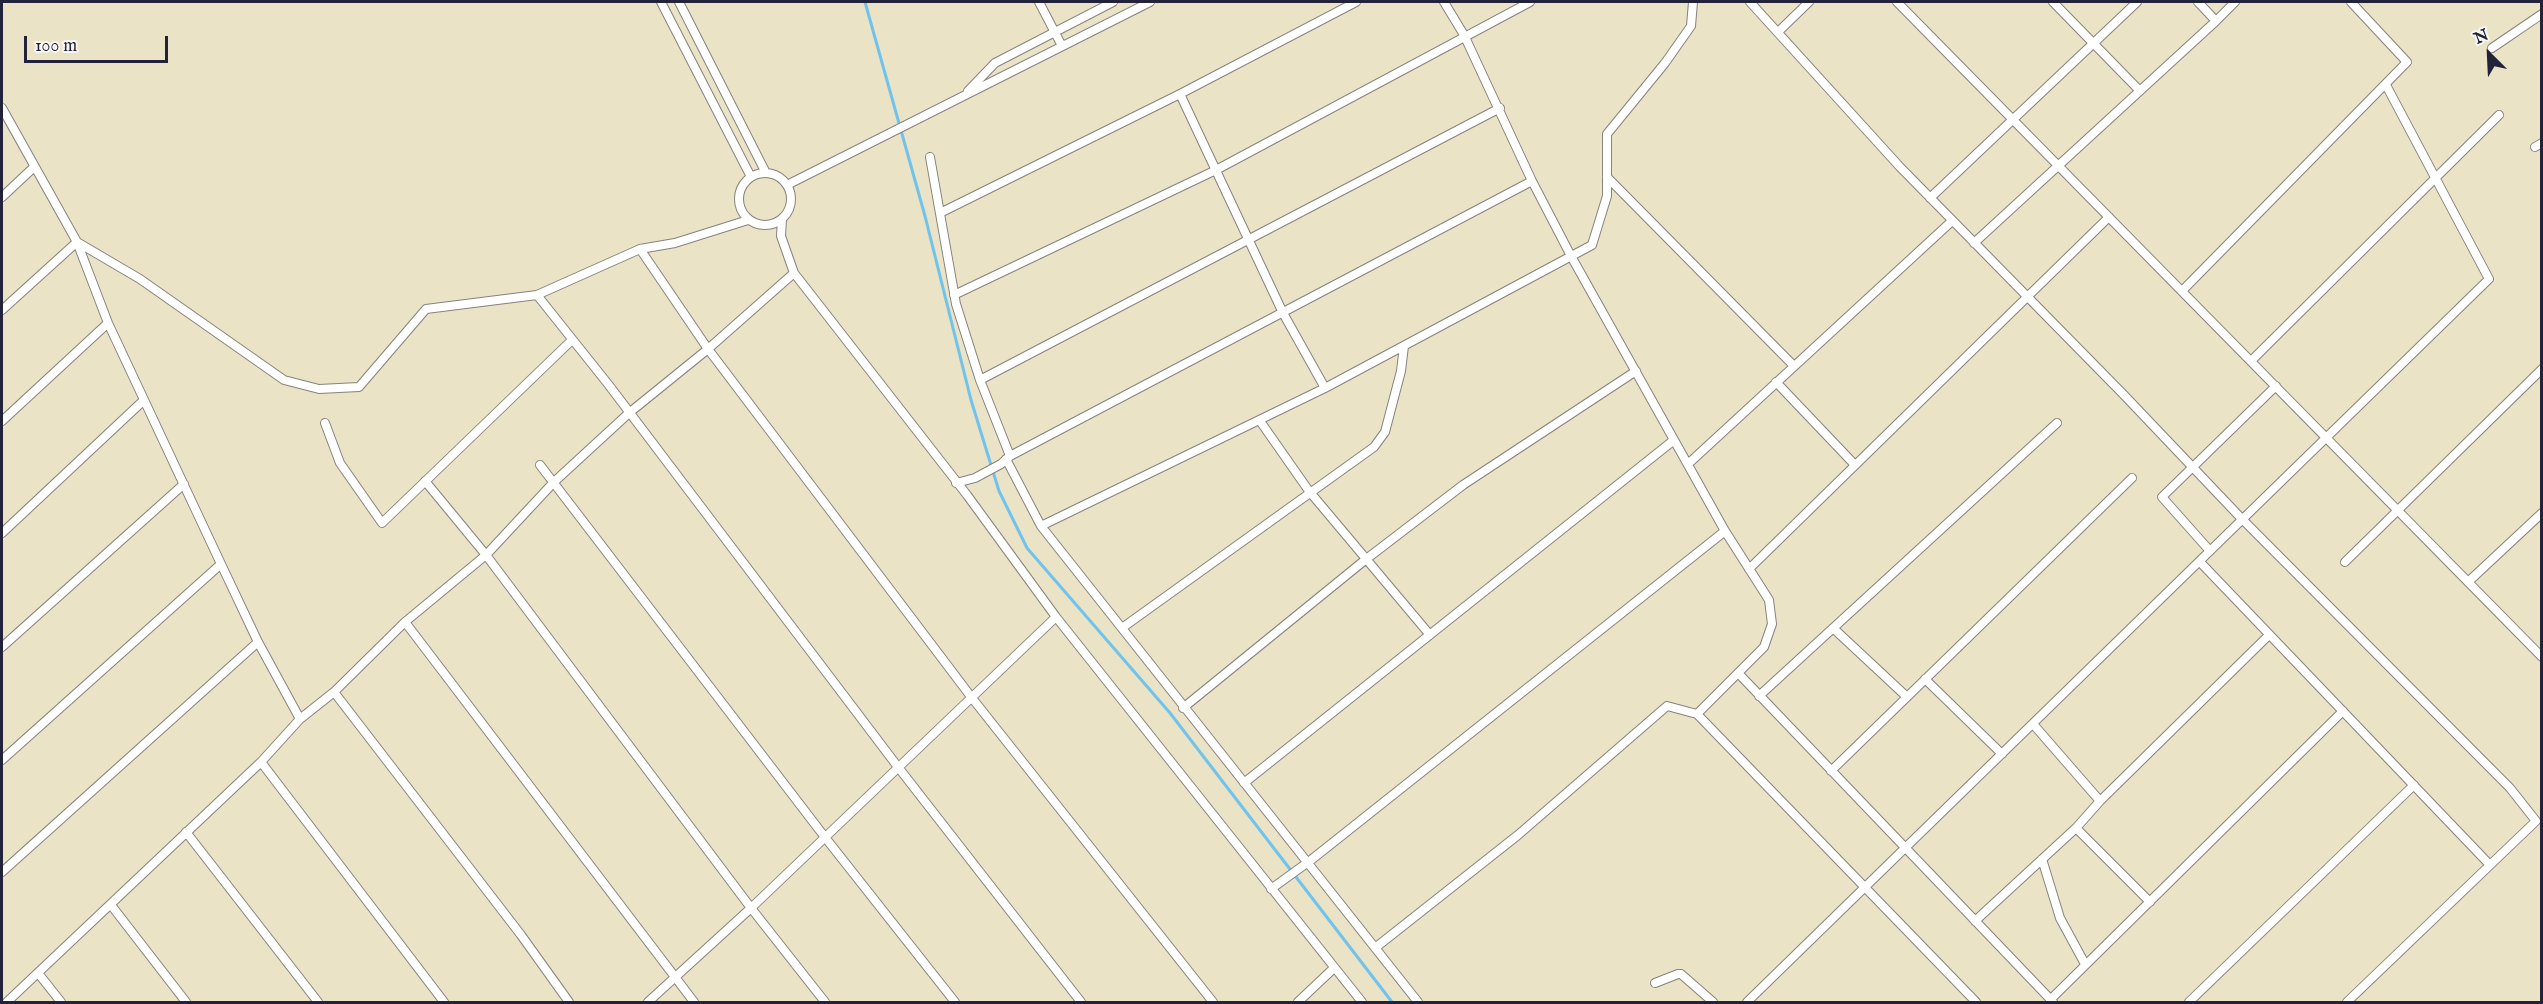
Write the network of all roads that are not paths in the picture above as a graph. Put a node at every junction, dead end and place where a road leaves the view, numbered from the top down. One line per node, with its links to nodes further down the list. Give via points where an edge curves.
1 (661, 2): 39 (street)
2 (679, 2): 38 (street)
3 (1039, 2): 20 (street)
4 (1113, 2): 20 (street)
5 (1150, 2): 24 (street)
6 (1356, 2): 28 (street)
7 (1444, 2): 22 (street)
8 (1530, 2): 22 (street)
9 (1694, 2): 40 (street, via 1691,26 1607,134)
10 (1750, 2): 21 (street)
11 (1809, 2): 21 (street)
12 (1897, 2): 33 (street)
13 (2053, 2): 23 (street)
14 (2137, 2): 23 (street)
15 (2198, 2): 19 (street)
16 (2236, 2): 19 (street)
17 (2351, 2): 26 (street, via 2407,62)
18 (2541, 14): 25 (street)
19 (2216, 21): 27 (street)
20 (1054, 32): 24 (street); 29 (street, via 994,63)
21 (1778, 32): 45 (street)
22 (1464, 35): 31 (street); 37 (street)
23 (2093, 43): 27 (street); 33 (street)
24 (1062, 46): 29 (street)
25 (2492, 48)
26 (2386, 85): 41 (street); 57 (street)
27 (2140, 91): 35 (street)
28 (1180, 94): 37 (street); 46 (street)
29 (962, 96): 43 (street)
30 (2, 108): 36 (street)
31 (1500, 108): 42 (street); 51 (street)
32 (2499, 115): 41 (street)
33 (2013, 119): 35 (street); 45 (street)
34 (930, 157): 46 (street)
35 (2059, 166): 47 (street); 53 (street)
36 (33, 168): 44 (street); 52 (street)
37 (1216, 170): 51 (street); 58 (street)
38 (766, 173): 39 (street); 43 (street, via 774,174)
39 (751, 177): 48 (street, via 741,189 740,201)
40 (1607, 177): 55 (street, via 1607,196 1592,245); 68 (street)
41 (2435, 178): 67 (street); 81 (street, via 2489,279)
42 (1532, 181): 55 (street); 62 (street)
43 (787, 185): 49 (street, via 791,199)
44 (2, 197)
45 (1930, 198): 50 (street)
46 (940, 213): 58 (street)
47 (2109, 217): 57 (street); 60 (street)
48 (748, 219): 49 (street, via 764,225); 54 (street, via 675,243)
49 (782, 219): 56 (street, via 781,236)
50 (1952, 220): 53 (street); 68 (street)
51 (1248, 238): 62 (street); 71 (street)
52 (76, 242): 59 (street, via 140,279 284,380 319,389 359,387 426,309); 61 (street); 63 (street)
53 (1974, 243): 60 (street)
54 (640, 249): 59 (street); 66 (street)
55 (1571, 256): 65 (street); 70 (street)
56 (794, 273): 66 (street); 91 (street)
57 (2182, 291): 67 (street)
58 (954, 295): 71 (street)
59 (537, 296): 64 (street)
60 (2028, 297): 86 (street); 87 (street)
61 (2, 310)
62 (1283, 313): 74 (street); 83 (street)
63 (108, 323): 75 (street); 77 (street)
64 (572, 340): 76 (street); 89 (street)
65 (1404, 346): 74 (street); 93 (street, via 1385,432 1374,447)
66 (708, 349): 76 (street); 122 (street)
67 (2251, 361): 73 (street)
68 (1794, 366): 72 (street)
69 (2541, 369): 94 (street)
70 (1636, 371): 82 (street); 102 (street, via 1463,485)
71 (980, 380): 83 (street)
72 (1776, 382): 84 (street); 86 (street)
73 (2276, 386): 81 (street); 87 (street)
74 (1325, 388): 78 (street)
75 (144, 400): 92 (street); 99 (street)
76 (629, 413): 90 (street); 131 (street)
77 (2, 421)
78 (1260, 421): 93 (street); 97 (street)
79 (325, 423): 89 (street, via 340,463 382,522)
80 (2057, 423): 111 (street)
81 (2325, 437): 94 (street); 96 (street)
82 (1674, 440): 84 (street); 112 (street)
83 (1006, 460): 91 (street, via 975,478); 97 (street)
84 (1688, 464): 98 (street)
85 (540, 465): 90 (street)
86 (1855, 465): 106 (street)
87 (2192, 467): 96 (street); 100 (street, via 2162,497)
88 (2132, 478): 118 (street)
89 (425, 480): 101 (street)
90 (554, 482): 101 (street); 139 (street)
91 (956, 483): 108 (street)
92 (184, 484): 105 (street); 115 (street)
93 (1309, 491): 102 (street); 110 (street)
94 (2398, 510): 104 (street); 107 (street)
95 (2541, 513): 107 (street)
96 (2241, 518): 100 (street); 136 (street)
97 (1041, 526): 110 (street)
98 (1725, 531): 106 (street); 142 (street)
99 (2, 533)
100 (2210, 550): 103 (street)
101 (486, 555): 109 (street); 149 (street)
102 (1365, 560): 112 (street); 123 (street)
103 (2200, 562): 113 (street); 127 (street)
104 (2345, 562)
105 (221, 564): 114 (street); 129 (street)
106 (1749, 569): 117 (street, via 1769,600 1773,624 1764,647)
107 (2468, 582): 116 (street)
108 (1056, 617): 122 (street); 146 (street)
109 (405, 622): 119 (street); 155 (street)
110 (1122, 628): 123 (street)
111 (1833, 628): 120 (street); 121 (street)
112 (1430, 635): 133 (street)
113 (2269, 635): 124 (street); 135 (street)
114 (258, 642): 126 (street); 144 (street)
115 (2, 647)
116 (2541, 657)
117 (1738, 674): 120 (street); 125 (street)
118 (1925, 679): 121 (street); 128 (street)
119 (334, 692): 126 (street); 163 (street)
120 (1760, 696): 132 (street)
121 (1907, 697): 132 (street)
122 (972, 698): 131 (street); 169 (street)
123 (1183, 708): 133 (street)
124 (2343, 711): 134 (street); 147 (street)
125 (1697, 714): 145 (street); 151 (street, via 1667,706 1518,835)
126 (300, 719): 130 (street)
127 (2032, 724): 128 (street); 135 (street)
128 (2002, 754): 140 (street)
129 (2, 760)
130 (261, 762): 138 (street); 162 (street)
131 (898, 767): 139 (street); 168 (street)
132 (1831, 771): 140 (street)
133 (1244, 783): 142 (street)
134 (2414, 785): 143 (street); 176 (street)
135 (2100, 801): 137 (street)
136 (2540, 820): 143 (street)
137 (2076, 828): 141 (street); 147 (street)
138 (186, 832): 148 (street); 161 (street)
139 (824, 836): 149 (street); 167 (street)
140 (1905, 848): 145 (street); 150 (street)
141 (2042, 859): 150 (street); 152 (street, via 2060,918)
142 (1305, 863): 146 (street); 151 (street)
143 (2490, 865): 177 (street)
144 (2, 872)
145 (1865, 887): 174 (street); 175 (street)
146 (1271, 889): 153 (street)
147 (2150, 903): 152 (street)
148 (111, 904): 154 (street); 160 (street)
149 (751, 908): 155 (street); 166 (street)
150 (1976, 921): 157 (street)
151 (1375, 948): 172 (street)
152 (2085, 964): 157 (street)
153 (1334, 968): 170 (street); 171 (street)
154 (38, 973): 158 (street); 159 (street)
155 (674, 978): 164 (street); 165 (street)
156 (1655, 983): 173 (street, via 1681,974)
157 (2052, 1001)
158 (7, 1002)
159 (62, 1002)
160 (186, 1002)
161 (318, 1002)
162 (444, 1002)
163 (569, 1002)
164 (648, 1002)
165 (694, 1002)
166 (825, 1002)
167 (955, 1002)
168 (1081, 1002)
169 (1213, 1002)
170 (1298, 1002)
171 (1362, 1002)
172 (1418, 1002)
173 (1713, 1002)
174 (1747, 1002)
175 (1976, 1002)
176 (2189, 1002)
177 (2347, 1002)

